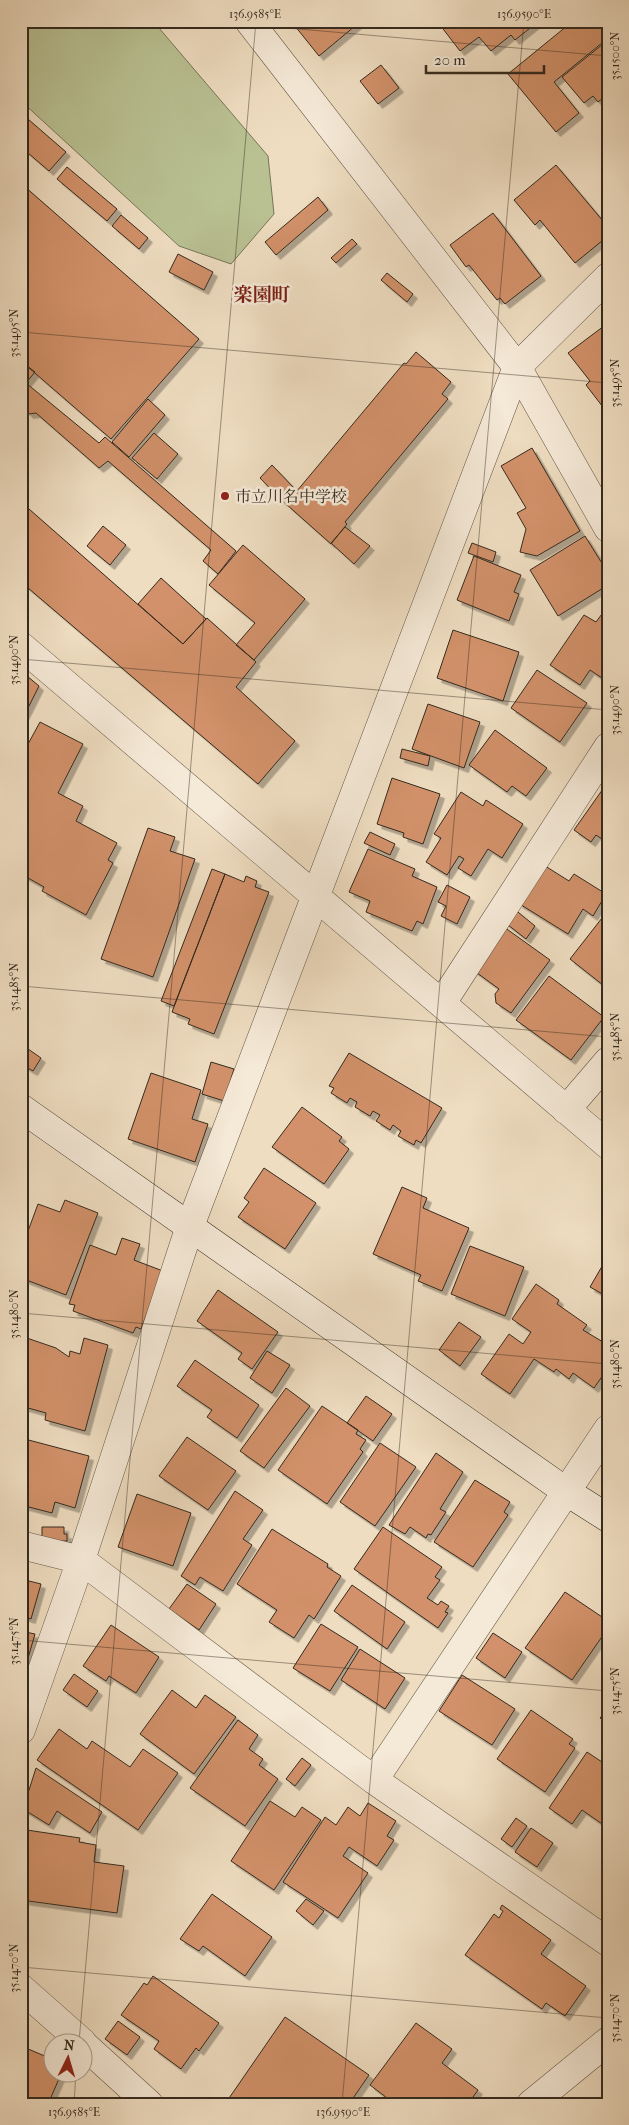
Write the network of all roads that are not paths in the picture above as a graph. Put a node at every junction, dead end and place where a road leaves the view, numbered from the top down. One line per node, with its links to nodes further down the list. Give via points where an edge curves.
1 (249, 21): 3 (street)
2 (608, 277): 3 (street)
3 (517, 367): 4 (street); 7 (street)
4 (608, 528)
5 (21, 646): 7 (street)
6 (608, 747): 8 (street)
7 (315, 898): 8 (street); 13 (street)
8 (442, 1003): 11 (street)
9 (608, 1061): 11 (street)
10 (21, 1108): 13 (street)
11 (566, 1110): 12 (street)
12 (608, 1145)
13 (190, 1226): 15 (street); 18 (street)
14 (608, 1429): 15 (street)
15 (566, 1492): 16 (street); 20 (street)
16 (608, 1518)
17 (21, 1545): 18 (street)
18 (81, 1560): 19 (street); 20 (street)
19 (21, 1730)
20 (374, 1780): 21 (street)
21 (608, 1942)
22 (21, 1988): 23 (street)
23 (70, 2032)
24 (608, 2042): 27 (street)
25 (92, 2052): 26 (street)
26 (149, 2104)
27 (531, 2104)

